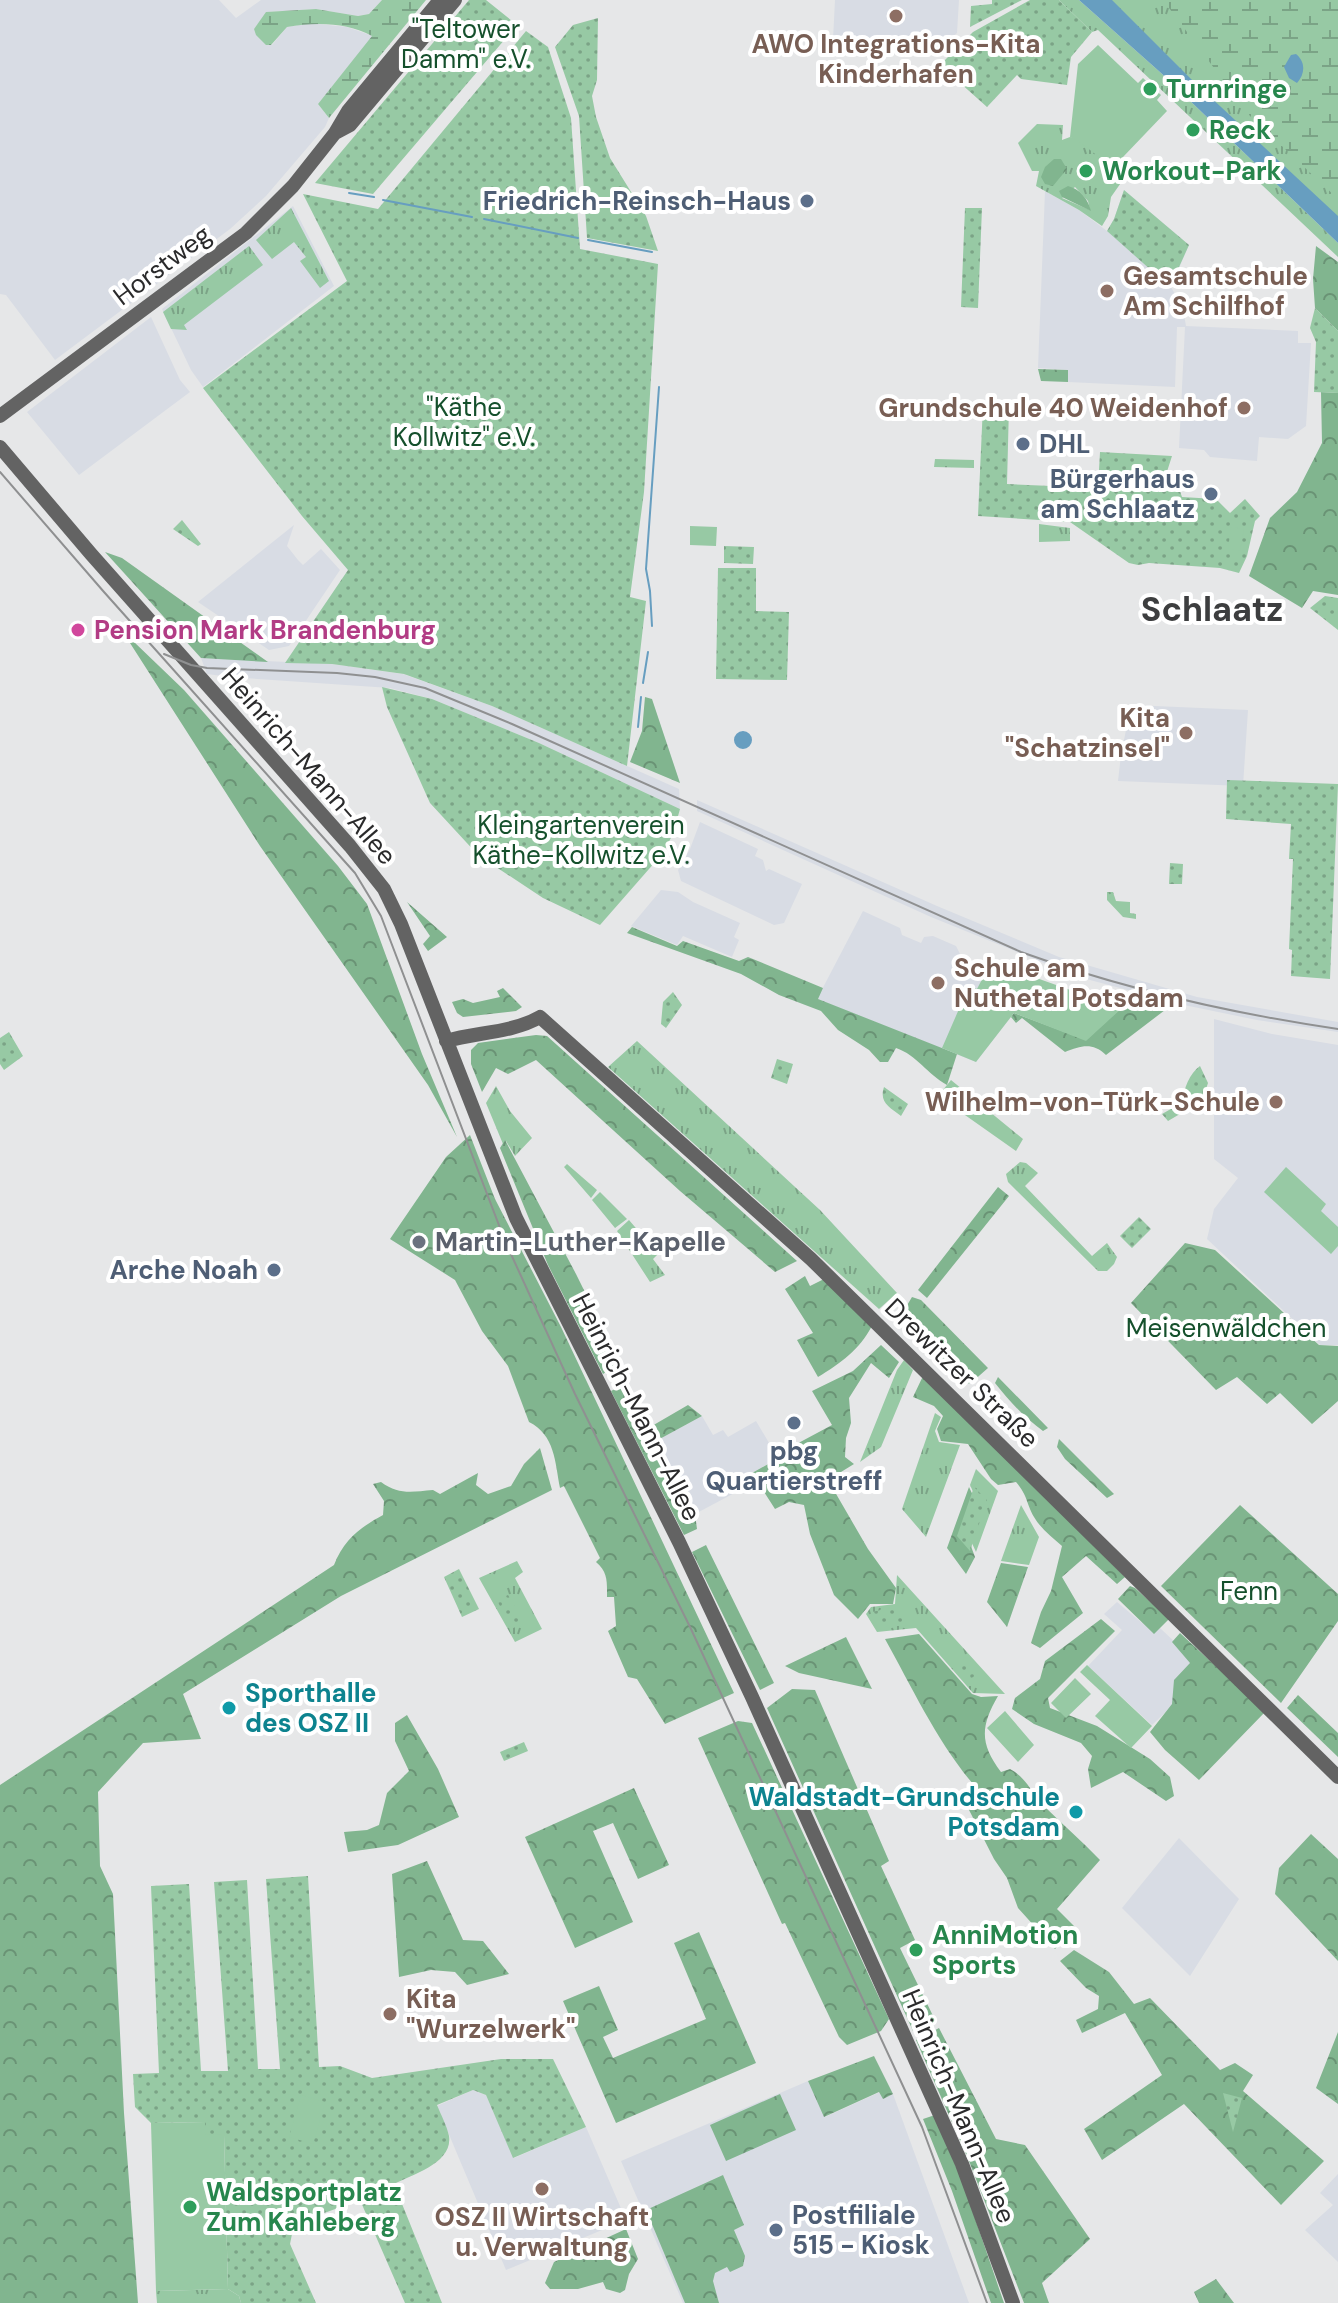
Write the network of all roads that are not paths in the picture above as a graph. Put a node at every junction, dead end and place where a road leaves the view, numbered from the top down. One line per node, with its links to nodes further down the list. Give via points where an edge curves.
1 (440, 0): 3 (main road, Horstweg)
2 (455, 0): 3 (main road, Horstweg, via 350,125)
3 (335, 133): 4 (main road, Horstweg, via 246,233)
4 (0, 416)
5 (0, 447): 6 (main road, Heinrich-Mann-Allee, via 368,868 393,907)
6 (446, 1041): 7 (main road, Drewitzer Straße, via 520,1027 540,1017 811,1259); 8 (main road, Heinrich-Mann-Allee, via 531,1251 709,1604 906,2035 962,2164)
7 (1338, 1777)
8 (1013, 2303)

